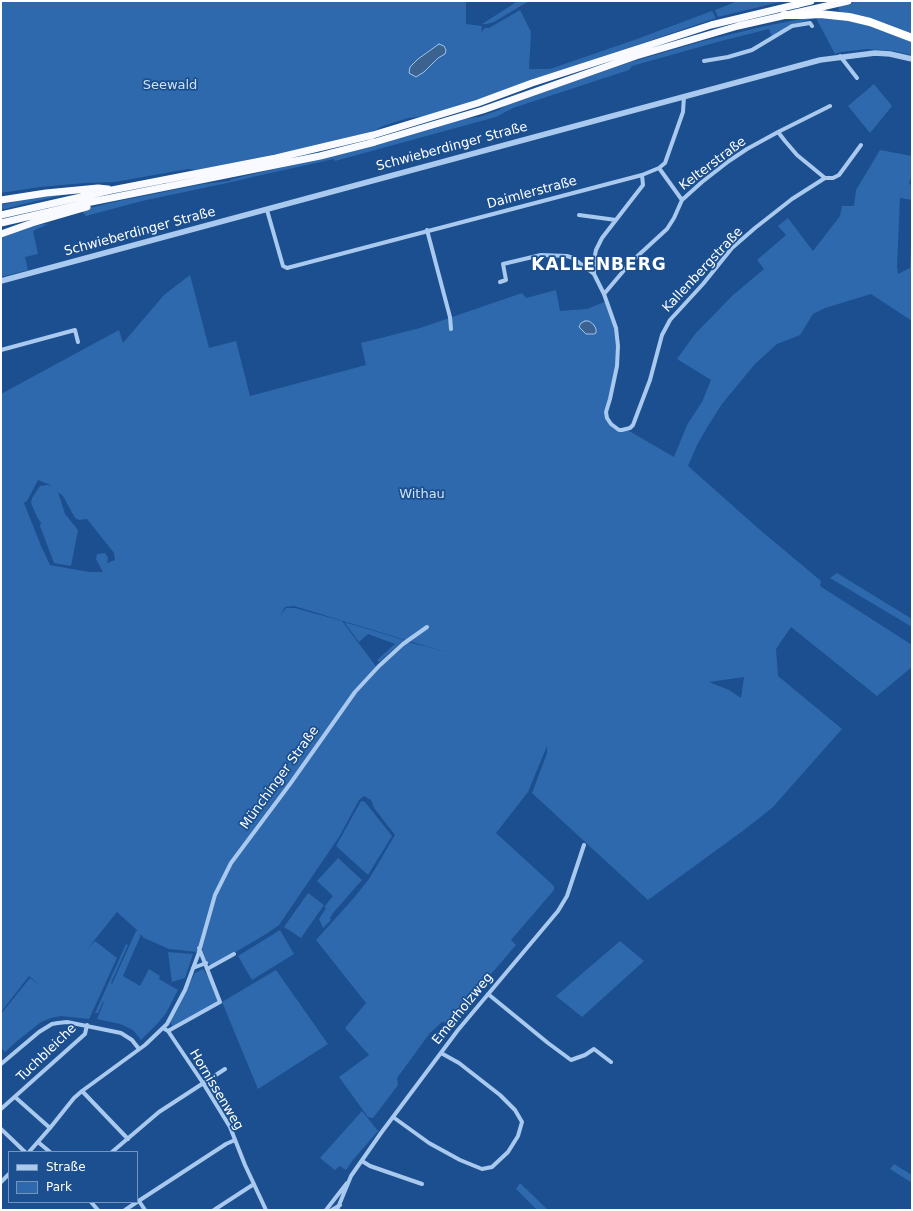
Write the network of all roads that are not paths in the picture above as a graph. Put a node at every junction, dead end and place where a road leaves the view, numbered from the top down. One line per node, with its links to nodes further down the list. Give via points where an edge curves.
1 (811, 1): 3 (highway)
2 (848, 1): 4 (highway)
3 (800, 3): 18 (highway, via 711,25 374,135 276,158)
4 (784, 15): 6 (highway, via 820,14 850,17); 19 (highway, via 636,56 483,110 375,142 320,156)
5 (812, 26): 9 (street, via 810,22 792,26 752,50)
6 (912, 38)
7 (840, 56): 8 (street, Schwieberdinger Straße, via 875,53); 10 (street); 11 (street, Schwieberdinger Straße)
8 (912, 59)
9 (704, 61)
10 (857, 78)
11 (684, 96): 15 (street, via 683,112 677,131 665,163); 22 (street, Schwieberdinger Straße)
12 (830, 106): 13 (street, Kelterstraße)
13 (778, 132): 17 (street, via 797,156); 21 (street, Kelterstraße, via 729,161)
14 (861, 145): 17 (street, Kallenbergstraße, via 839,175)
15 (659, 168): 16 (street, Daimlerstraße); 21 (street, Kelterstraße)
16 (642, 175): 25 (street, via 641,189); 27 (street, Daimlerstraße)
17 (825, 178): 32 (street, Kallenbergstraße, via 792,199 732,248 670,320 662,335 639,410 633,425 626,430 619,430 606,418 617,366 618,346 616,328)
18 (112, 190): 20 (highway, via 90,188); 23 (highway)
19 (127, 195): 26 (highway); 28 (highway)
20 (1, 200)
21 (682, 200): 32 (street, Kelterstraße, via 667,229 631,262)
22 (267, 210): 27 (street, Daimlerstraße, via 283,266 287,268); 30 (street, Schwieberdinger Straße)
23 (1, 215)
24 (579, 215): 25 (street)
25 (616, 220): 29 (street, via 596,250)
26 (1, 223)
27 (427, 230): 33 (street, via 450,316)
28 (1, 234)
29 (594, 274): 31 (street, via 567,256 541,255 503,264 506,280); 32 (street)
30 (1, 282)
31 (500, 282)
32 (604, 294)
33 (451, 329)
34 (78, 342): 35 (street, via 75,330)
35 (1, 350)
36 (427, 627): 38 (street, Münchinger Straße, via 403,644 364,681 231,863 215,895)
37 (584, 845): 43 (street, Emerholzweg, via 567,896 558,911)
38 (199, 947): 40 (street); 41 (street, Münchinger Straße)
39 (234, 954): 42 (street)
40 (206, 964): 41 (street); 42 (street)
41 (193, 968): 45 (street, Münchinger Straße, via 182,997)
42 (207, 968): 46 (street, via 220,1002)
43 (488, 994): 48 (street, Emerholzweg); 49 (street, via 571,1060 594,1049)
44 (87, 1025): 47 (street, via 121,1033 132,1040); 50 (street, via 67,1022 52,1024); 54 (street, Tuchbleiche, via 85,1034)
45 (163, 1028): 46 (street, Hornissenweg); 47 (street, Münchinger Straße)
46 (168, 1031): 52 (street, Hornissenweg)
47 (139, 1049): 53 (street, Münchinger Straße)
48 (441, 1054): 56 (street, Emerholzweg); 56 (street, via 459,1063 515,1110 522,1122 518,1136 508,1152 492,1167 482,1169 429,1143)
49 (611, 1062)
50 (1, 1064)
51 (225, 1069): 52 (street)
52 (203, 1083): 59 (street, via 159,1112); 60 (street, Hornissenweg, via 230,1127)
53 (82, 1091): 57 (street, Münchinger Straße); 59 (street)
54 (15, 1097): 55 (street, Tuchbleiche); 57 (street)
55 (1, 1109)
56 (393, 1116): 66 (street, Emerholzweg)
57 (50, 1128): 61 (street, Münchinger Straße)
58 (1, 1129): 62 (street)
59 (128, 1139): 65 (street)
60 (235, 1140): 68 (street, Hornissenweg); 70 (street)
61 (38, 1142): 63 (street, Münchinger Straße); 64 (street)
62 (24, 1151)
63 (29, 1151)
64 (49, 1151)
65 (113, 1151)
66 (362, 1161): 67 (street, Emerholzweg); 69 (street)
67 (349, 1182): 72 (street, Emerholzweg); 79 (street, Emerholzweg)
68 (254, 1184): 77 (street); 78 (street, Hornissenweg)
69 (422, 1184)
70 (138, 1201): 76 (street)
71 (135, 1203): 75 (street)
72 (340, 1204): 80 (street); 81 (street, Emerholzweg)
73 (90, 1210): 74 (street)
74 (98, 1210)
75 (125, 1210)
76 (145, 1210)
77 (214, 1210)
78 (266, 1210)
79 (326, 1210)
80 (332, 1210)
81 (337, 1210)

